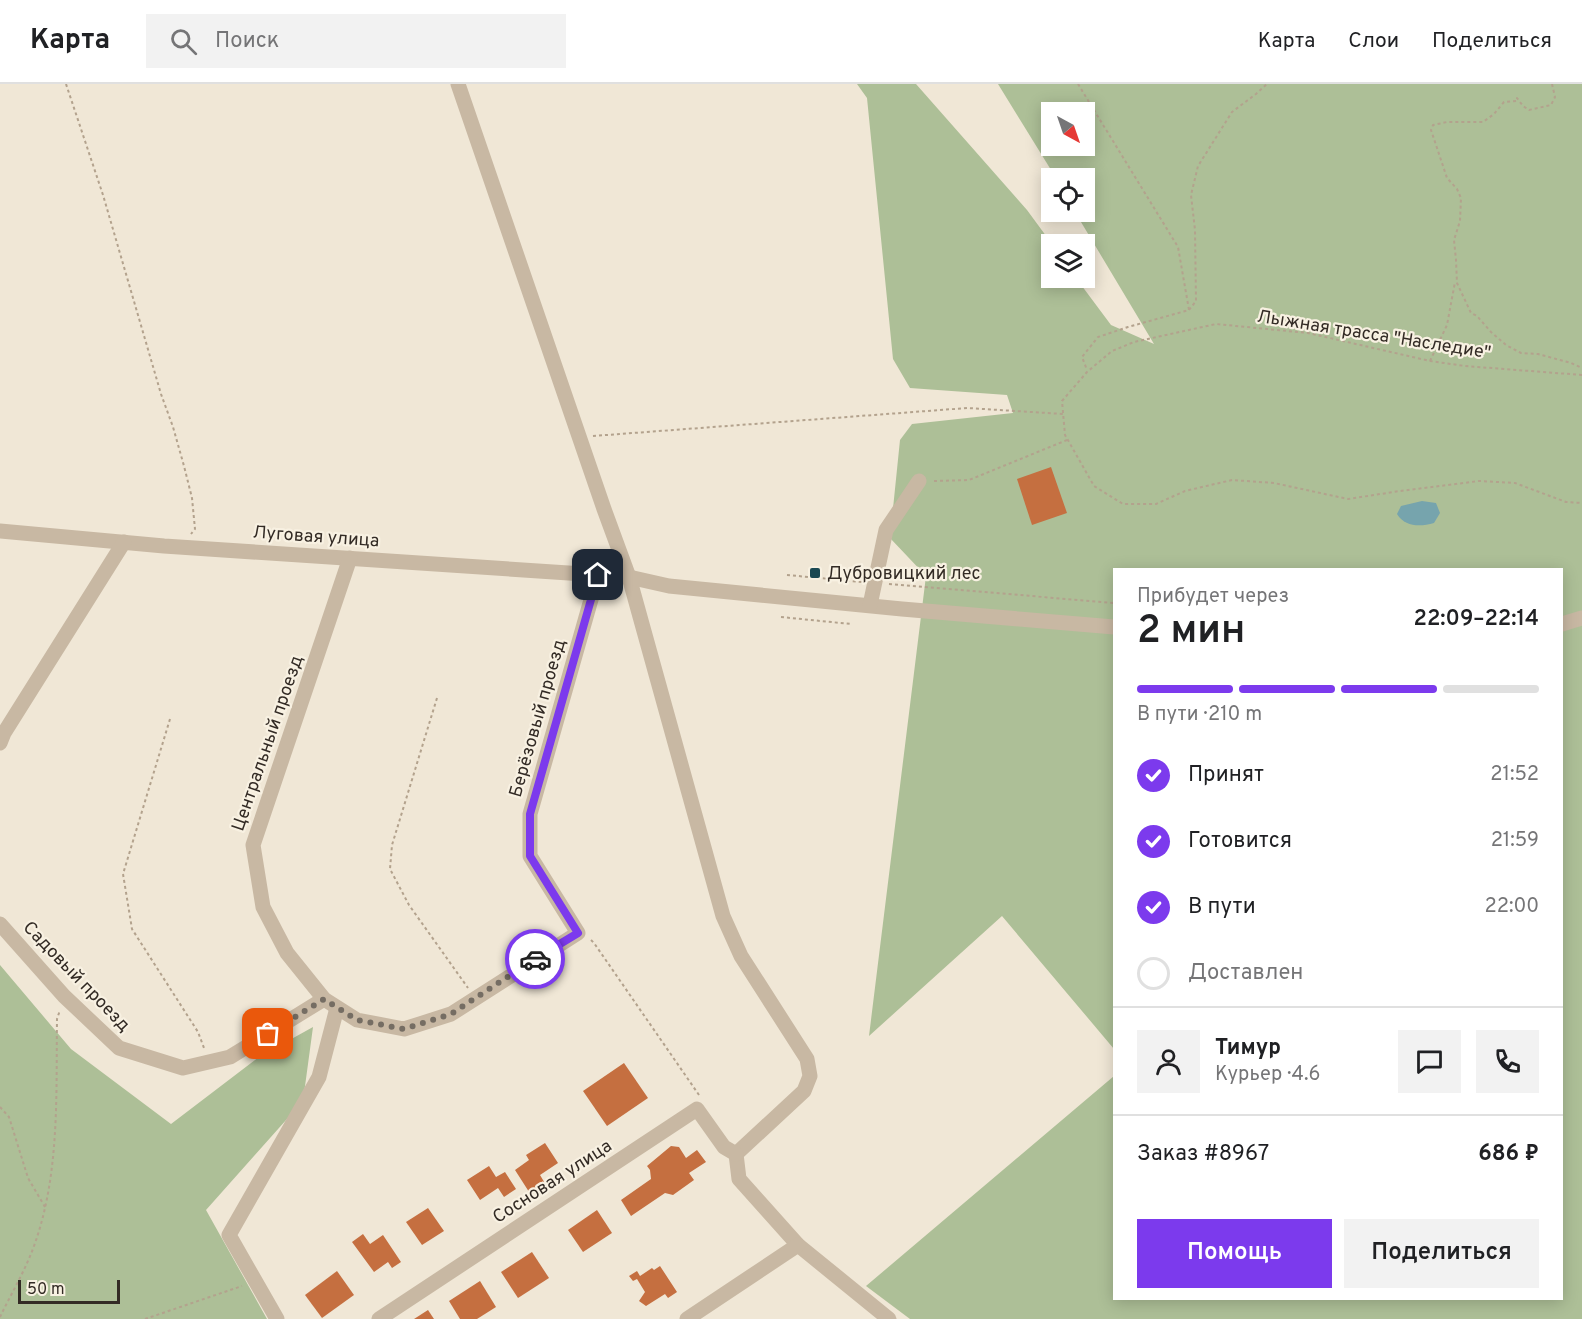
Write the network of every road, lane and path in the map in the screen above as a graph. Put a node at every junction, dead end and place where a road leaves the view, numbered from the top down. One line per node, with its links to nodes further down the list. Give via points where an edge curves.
1 (66, 84): 19 (path, via 184,466 195,529 186,540)
2 (458, 84): 13 (street)
3 (1078, 84): 7 (path, via 1178,247)
4 (1267, 84): 7 (path, via 1232,112 1198,166 1191,195 1196,301)
5 (1552, 84): 6 (path, via 1555,97 1551,105 1529,110 1517,98 1504,102 1483,122 1433,125 1431,130 1447,178 1461,198 1454,240)
6 (1456, 276): 8 (path, via 1447,325); 9 (path, via 1471,313 1506,345 1521,353 1538,354)
7 (1189, 310): 10 (path, via 1098,337 1082,357)
8 (1430, 360): 10 (path, Лыжная трасса "Наследие", via 1308,333 1216,324 1134,342 1112,351); 11 (path, Лыжная трасса "Наследие")
9 (1582, 368)
10 (1087, 372): 12 (path, Лыжная трасса "Наследие", via 1062,401)
11 (1582, 375)
12 (1063, 414): 13 (path, via 967,408); 14 (path)
13 (580, 437): 24 (street)
14 (1067, 440): 15 (path, via 969,480); 16 (path, via 1094,486 1123,504 1156,504 1185,491 1232,480 1274,483 1348,499 1479,481 1515,483 1566,502)
15 (919, 481): 25 (street, via 886,530)
16 (1582, 503)
17 (0, 531): 18 (street, Луговая улица)
18 (120, 542): 19 (street, Луговая улица); 21 (street); 35 (street)
19 (188, 547): 20 (street, Луговая улица)
20 (350, 558): 22 (street, Луговая улица); 40 (street, Центральный проезд, via 253,845 263,908 287,953)
21 (94, 567)
22 (598, 575): 24 (street, Луговая улица); 37 (street, Берёзовый проезд, via 530,814 530,856)
23 (787, 575): 25 (path)
24 (629, 577): 27 (street, Луговая улица, via 669,586); 44 (street, via 723,916 741,957 807,1059 810,1076 804,1091)
25 (875, 583): 26 (path); 27 (street)
26 (1113, 603)
27 (870, 605): 32 (street, Луговая улица)
28 (781, 617): 30 (path)
29 (1582, 618): 31 (street)
30 (851, 624)
31 (1563, 624)
32 (1113, 627)
33 (437, 698): 39 (path, via 392,845 390,869 409,905)
34 (170, 719): 41 (path, via 123,874 132,929 198,1032)
35 (0, 743)
36 (0, 924): 38 (street, Садовый проезд)
37 (578, 933): 39 (street, Центральный проезд); 43 (path, via 594,943 700,1097)
38 (64, 996): 41 (street, Садовый проезд, via 118,1048 183,1068); 45 (path, via 57,1019 56,1126)
39 (474, 998): 40 (street, Центральный проезд, via 451,1014 404,1029 357,1020)
40 (331, 1003): 41 (street, Садовый проезд, via 230,1057); 47 (street, via 319,1077 230,1235)
41 (210, 1062)
42 (0, 1107): 45 (path, via 9,1117 28,1178)
43 (697, 1109): 44 (street, via 724,1147); 52 (street, Сосновая улица)
44 (736, 1154): 46 (street, via 740,1179)
45 (45, 1207): 48 (path, via 33,1247)
46 (798, 1245): 53 (street); 54 (street)
47 (256, 1282): 49 (path); 51 (street)
48 (0, 1317)
49 (150, 1318): 50 (path)
50 (145, 1319)
51 (277, 1319)
52 (379, 1319)
53 (687, 1319)
54 (889, 1319)

